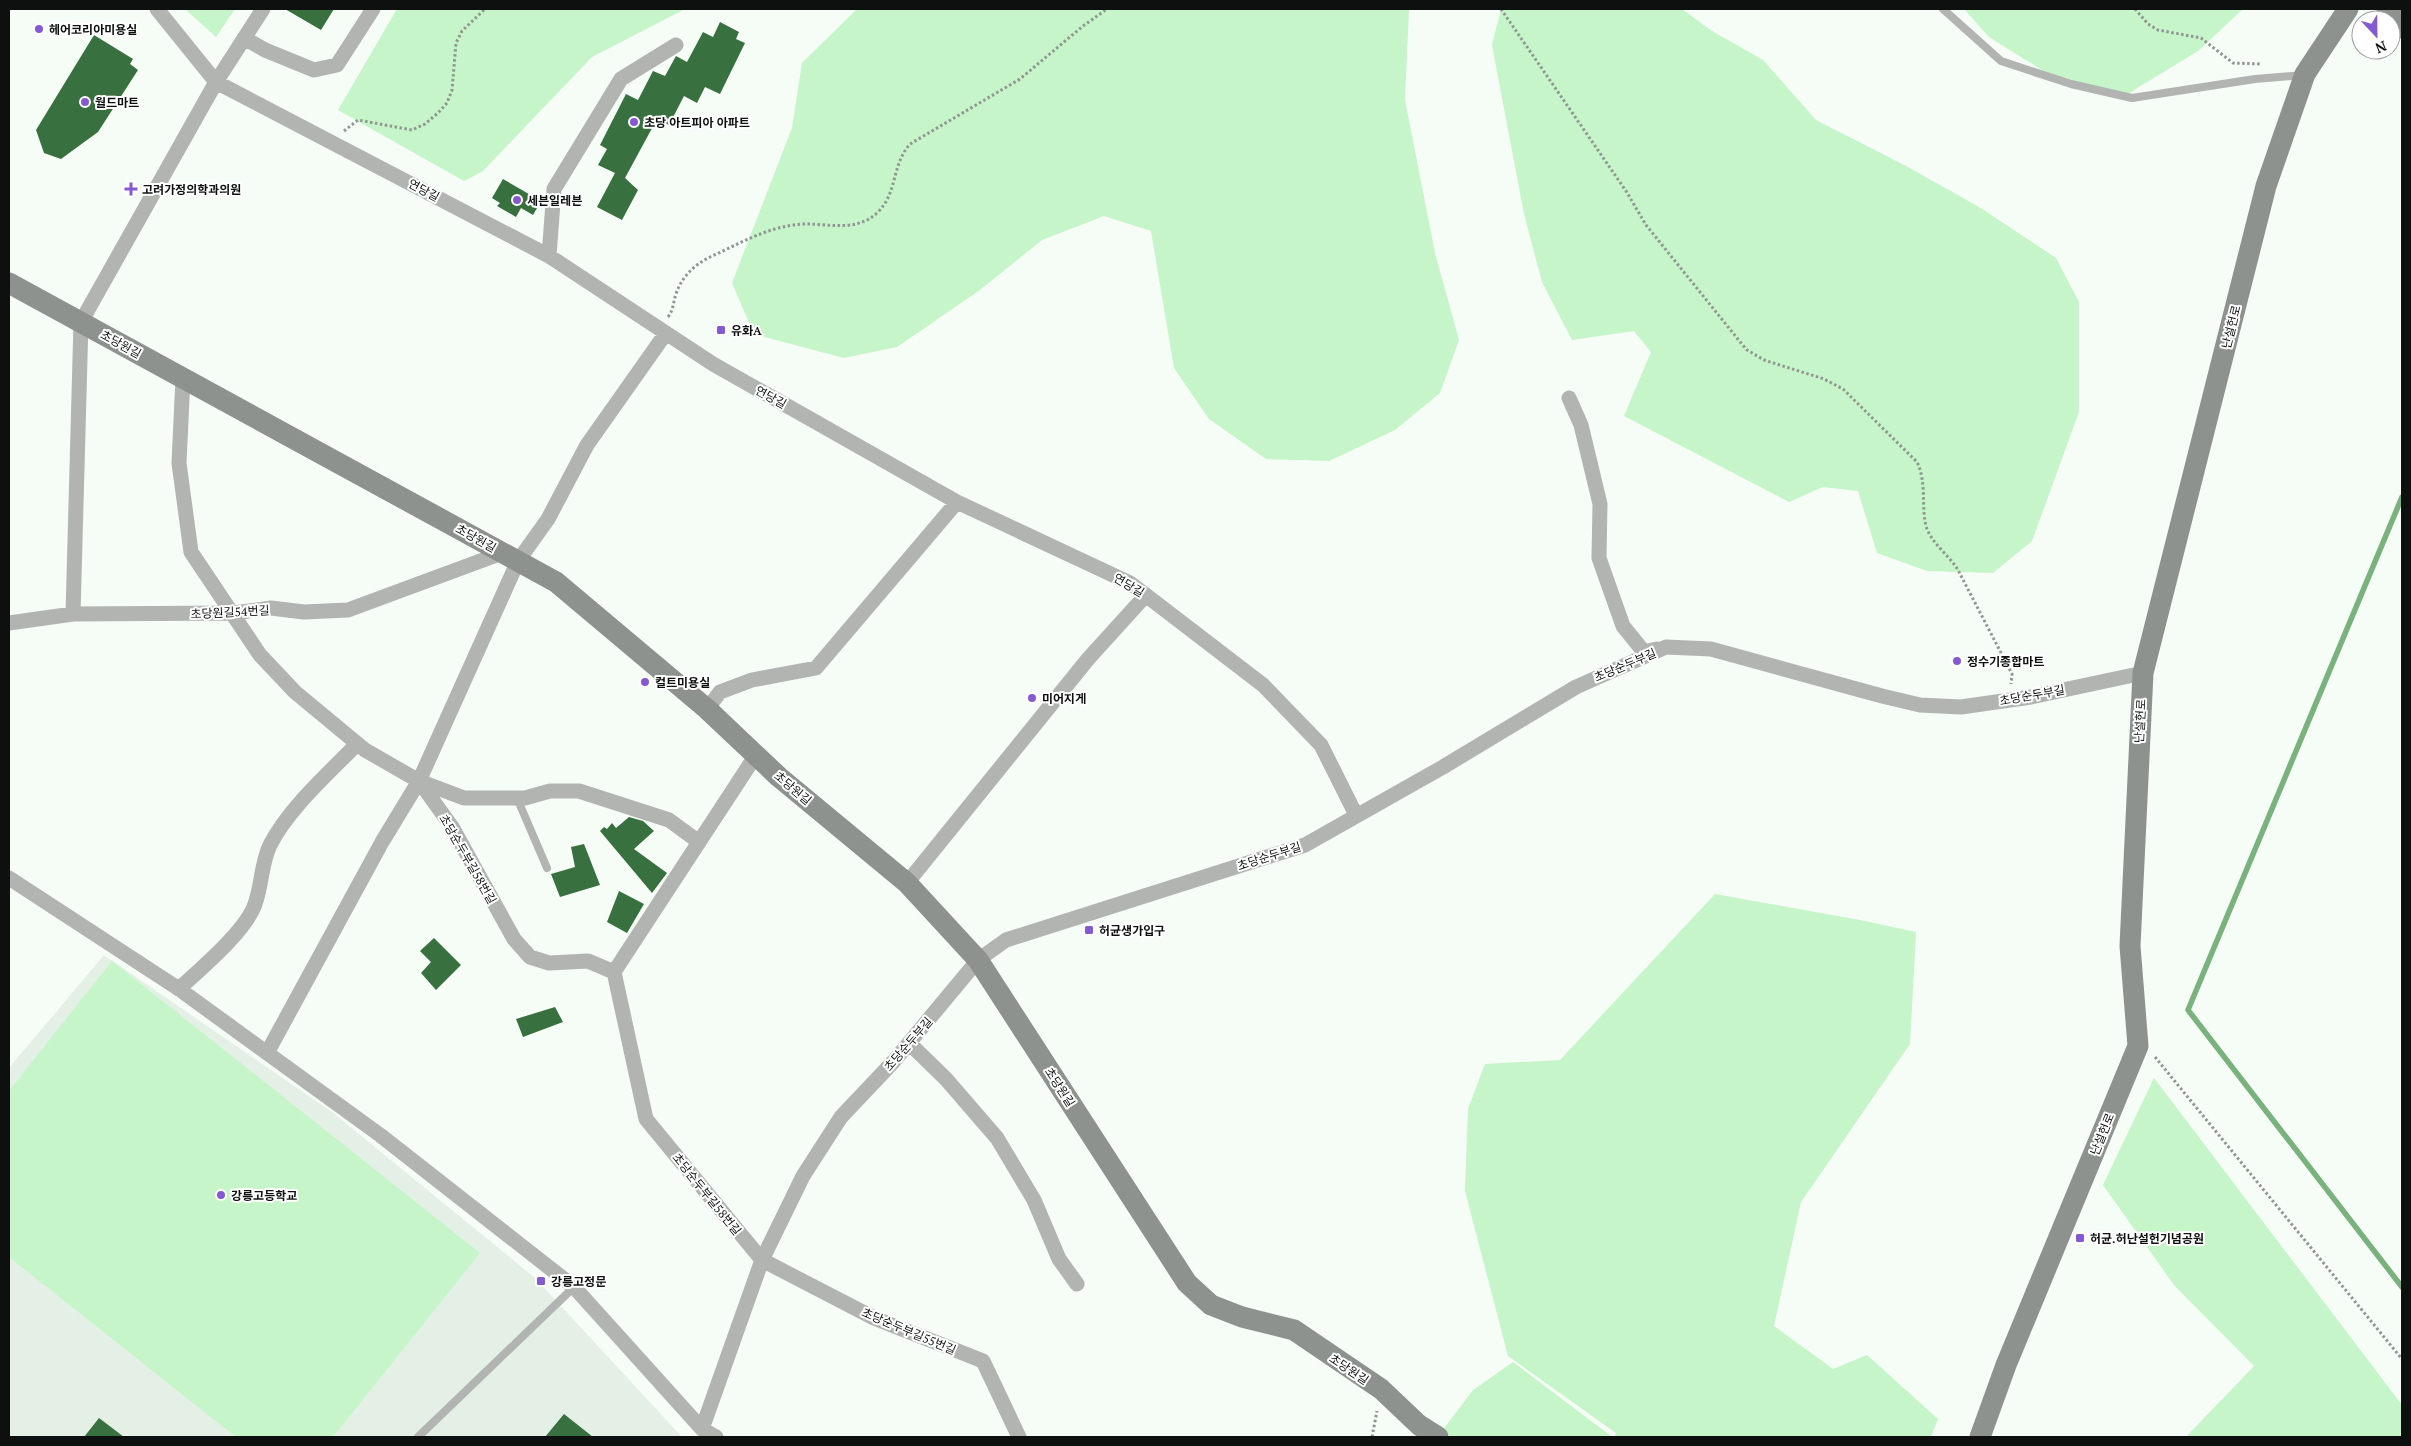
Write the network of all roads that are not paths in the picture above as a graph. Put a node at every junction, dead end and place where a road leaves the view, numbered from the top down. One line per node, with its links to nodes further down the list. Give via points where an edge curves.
1 (157, 9): 11 (street, 연당길)
2 (263, 9): 8 (street)
3 (373, 9): 8 (street, via 337,65 322,70 314,70 265,50)
4 (1943, 9): 10 (lane, via 2001,60 2071,84 2132,98)
5 (2348, 9): 10 (street, 난설헌로)
6 (2387, 9): 7 (street)
7 (2402, 28)
8 (244, 38): 11 (street)
9 (676, 45): 12 (street, via 621,79 554,189)
10 (2297, 75): 25 (street, 난설헌로)
11 (216, 82): 12 (street, 연당길); 14 (street)
12 (549, 256): 15 (street, 연당길)
13 (9, 283): 14 (street, 초당원길)
14 (81, 322): 16 (street, 초당원길); 22 (street)
15 (663, 330): 18 (street, 연당길, via 713,364); 19 (street, via 587,446 548,519)
16 (183, 378): 19 (street, 초당원길); 21 (street, 초당순두부길58번길, via 179,463 191,552)
17 (1568, 398): 24 (street, via 1582,425 1600,504 1600,558 1623,626 1644,652)
18 (957, 502): 20 (street, 연당길, via 1130,583); 26 (street, via 816,668 752,680 720,692)
19 (510, 557): 21 (street, 초당원길54번길, via 348,610 304,612 271,608); 26 (street, 초당원길, via 556,582); 29 (street)
20 (1146, 595): 31 (street, 연당길, via 1263,685 1320,745); 35 (street, via 1088,659)
21 (234, 613): 22 (street, 초당원길54번길); 27 (street, 초당순두부길58번길, via 260,655 295,692)
22 (73, 614): 23 (street, 초당원길54번길)
23 (9, 623)
24 (1666, 647): 25 (street, 초당순두부길, via 1711,649 1920,705 1961,707); 31 (street, 초당순두부길, via 1576,686)
25 (2143, 673): 49 (street, 난설헌로, via 2130,946 2138,1046 2006,1365)
26 (707, 709): 28 (street, 초당원길)
27 (357, 744): 29 (street, 초당순두부길58번길); 38 (street, via 296,809 270,845 262,867 255,906 241,927)
28 (756, 755): 32 (street); 35 (street, 초당원길)
29 (419, 781): 30 (street, via 464,798); 37 (street, 초당순두부길58번길, via 452,827 514,939 530,957 549,962 588,961); 40 (street, via 382,842)
30 (517, 798): 32 (street, via 550,791 579,791 669,820); 33 (lane)
31 (1356, 815): 36 (street, 초당순두부길, via 1305,845 1006,940)
32 (699, 842): 37 (street)
33 (547, 868)
34 (9, 878): 38 (street)
35 (907, 883): 36 (street, 초당원길)
36 (978, 960): 39 (street, 초당순두부길); 48 (street, 초당원길, via 1187,1283 1211,1305 1242,1317 1294,1330 1382,1389)
37 (614, 972): 41 (street, 초당순두부길58번길, via 646,1120)
38 (179, 989): 40 (street)
39 (909, 1043): 41 (street, 초당순두부길, via 841,1117 803,1176); 42 (street, via 946,1079 997,1138 1034,1200 1059,1259)
40 (267, 1053): 43 (street, via 380,1135)
41 (762, 1260): 44 (street, 초당순두부길); 47 (street, 초당순두부길55번길, via 874,1318 983,1361)
42 (1077, 1284)
43 (574, 1286): 44 (street); 45 (lane)
44 (702, 1429): 46 (street)
45 (418, 1437)
46 (716, 1437)
47 (1019, 1437)
48 (1438, 1437)
49 (1980, 1437)

